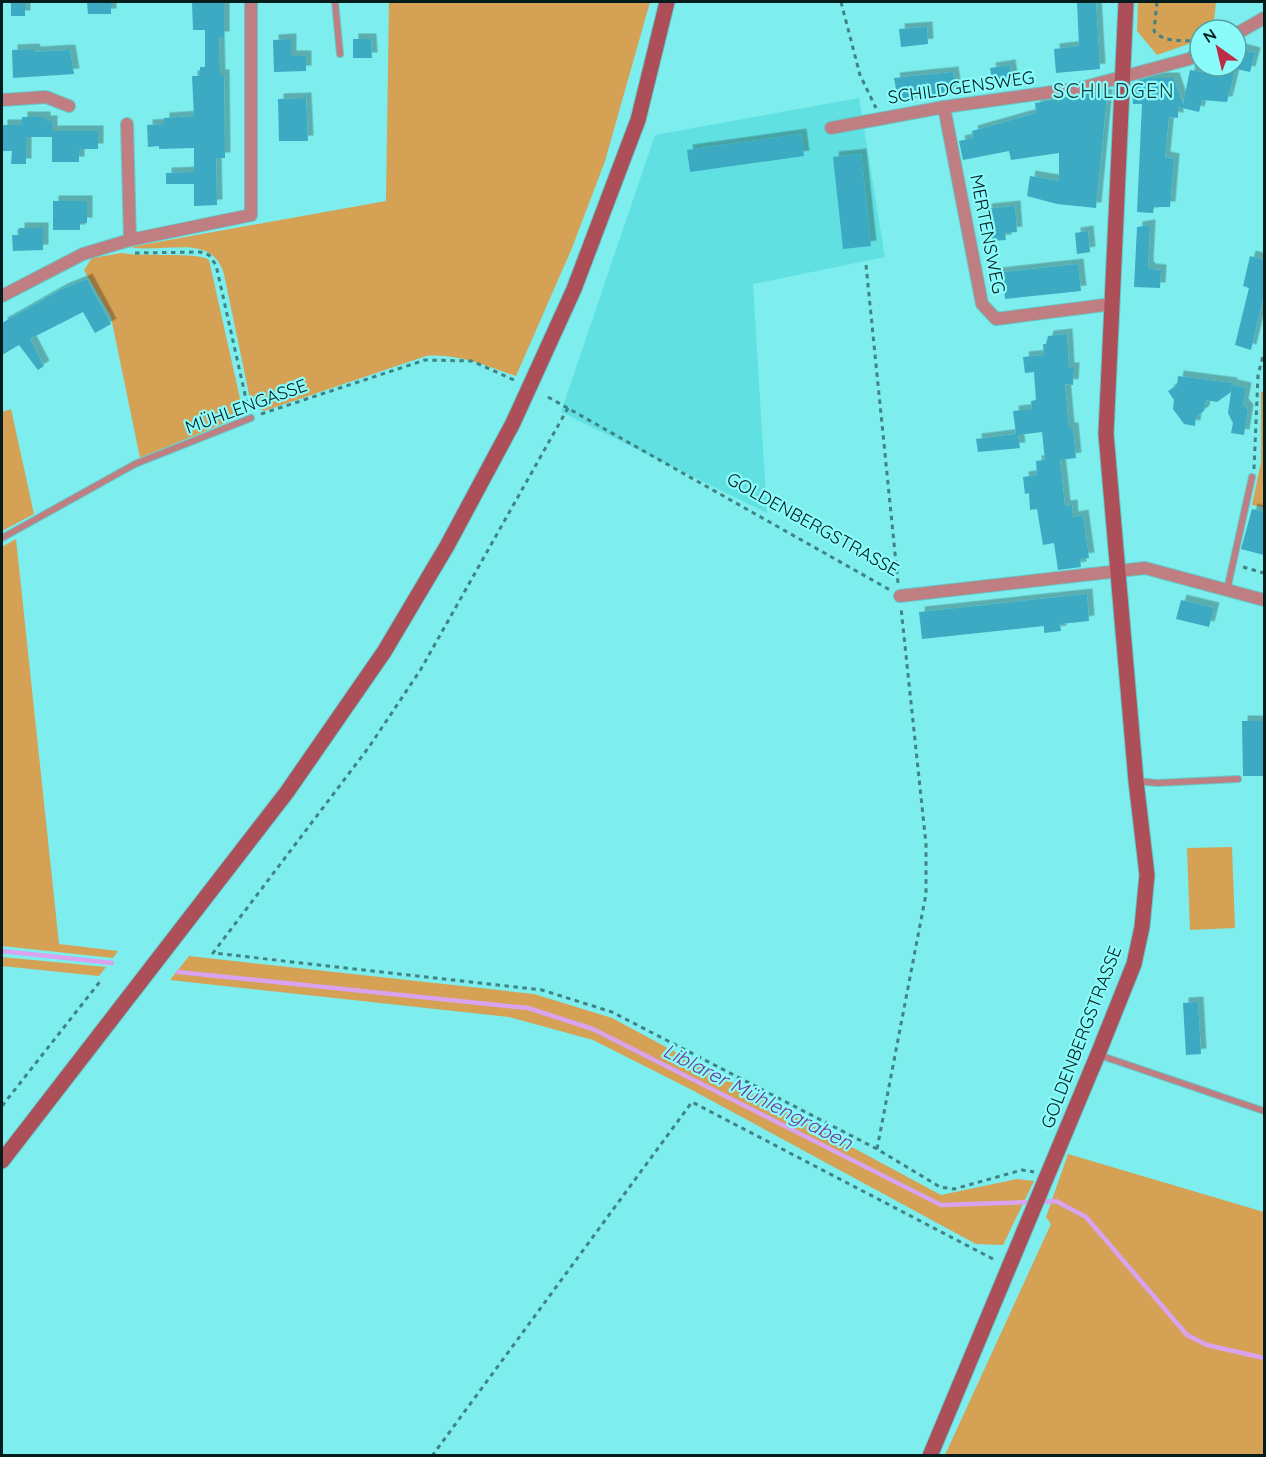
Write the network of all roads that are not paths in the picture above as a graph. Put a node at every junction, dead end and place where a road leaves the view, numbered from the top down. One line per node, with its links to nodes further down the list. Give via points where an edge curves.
1 (251, 2): 15 (street, via 251,215)
2 (335, 2): 7 (lane)
3 (667, 2): 29 (street, via 638,120 574,289 513,423 447,546 384,652 287,792)
4 (1126, 2): 9 (street, GOLDENBERGSTRASSE)
5 (1264, 18): 6 (street)
6 (1248, 27)
7 (340, 54)
8 (1188, 59): 9 (street, SCHILDGENSWEG)
9 (1124, 78): 12 (street, SCHILDGENSWEG, via 1081,88); 17 (street, GOLDENBERGSTRASSE)
10 (2, 100): 11 (street, via 46,97)
11 (69, 106)
12 (944, 107): 14 (street, SCHILDGENSWEG); 17 (street, MERTENSWEG, via 982,304 996,319)
13 (127, 124): 15 (street)
14 (831, 128)
15 (132, 246): 16 (street, via 83,254)
16 (2, 296)
17 (1112, 304): 21 (street, GOLDENBERGSTRASSE, via 1106,434)
18 (250, 418): 20 (lane, MÜHLENGASSE, via 135,464)
19 (1252, 477): 22 (lane)
20 (2, 537)
21 (1118, 572): 22 (street, via 1145,568); 23 (street, GOLDENBERGSTRASSE); 26 (street, GOLDENBERGSTRASSE)
22 (1227, 590): 24 (street)
23 (900, 596)
24 (1264, 600)
25 (1238, 779): 26 (lane)
26 (1136, 781): 27 (street, GOLDENBERGSTRASSE, via 1147,875 1142,927 1134,964)
27 (1098, 1054): 28 (lane); 30 (street, GOLDENBERGSTRASSE)
28 (1264, 1111)
29 (2, 1161)
30 (930, 1455)

